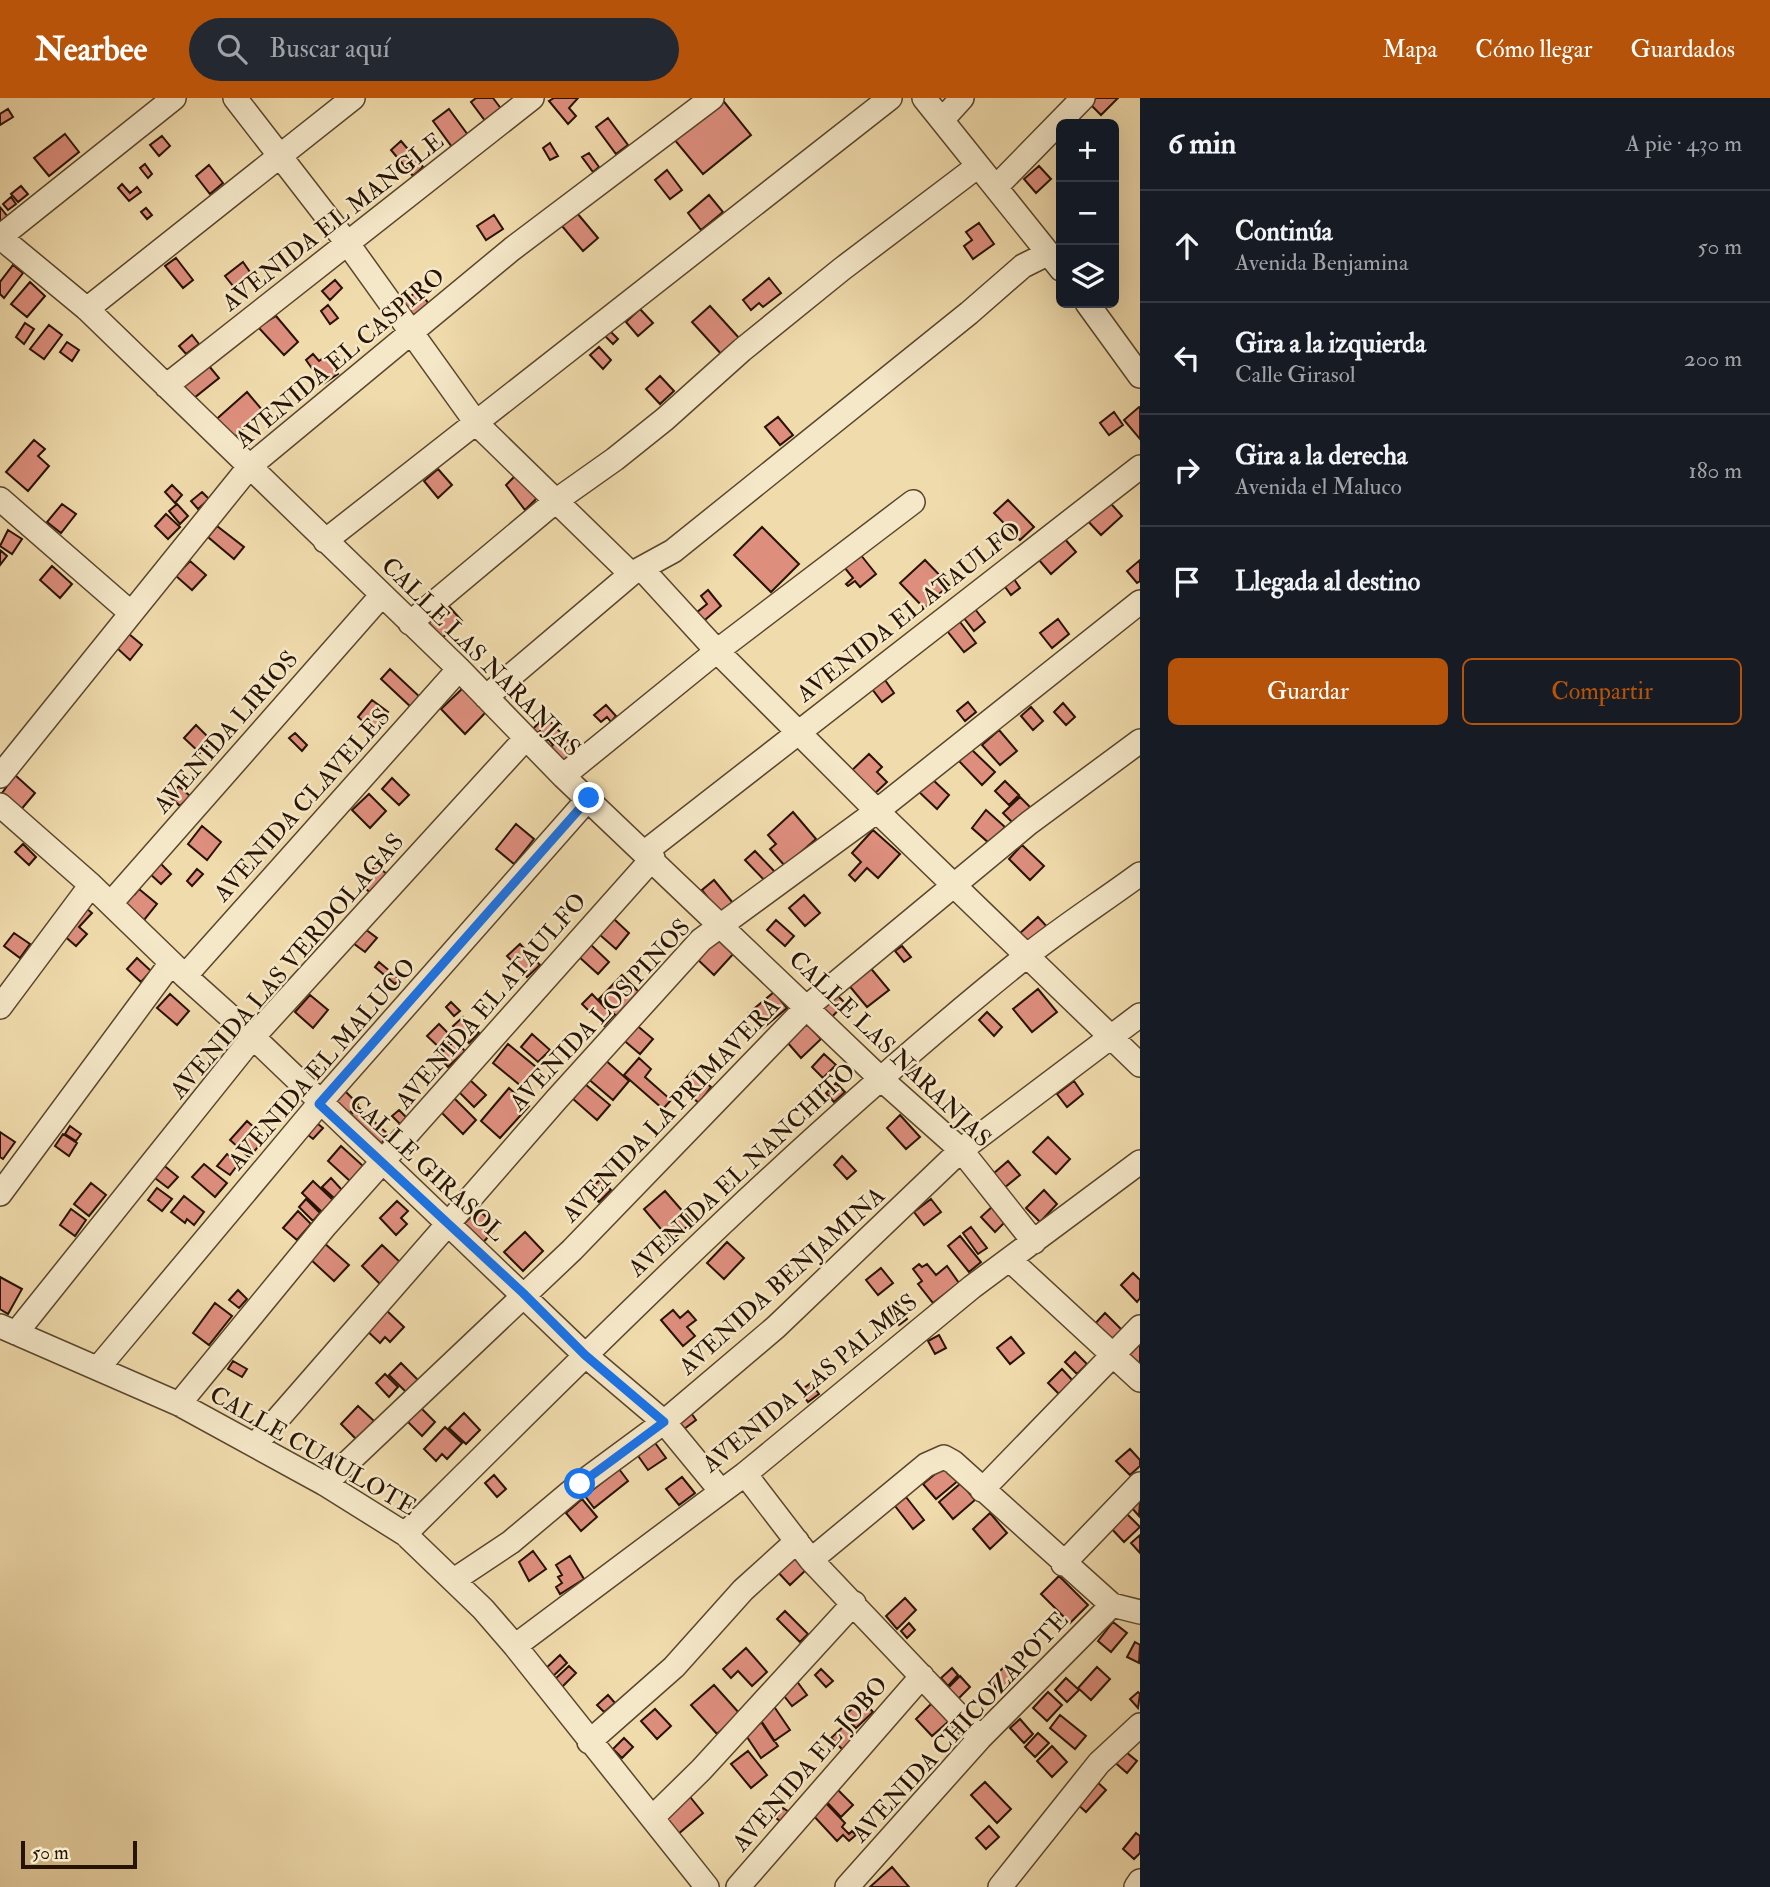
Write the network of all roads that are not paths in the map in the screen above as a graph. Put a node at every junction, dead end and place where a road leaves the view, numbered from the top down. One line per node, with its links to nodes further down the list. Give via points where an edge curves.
1 (174, 98): 14 (street)
2 (235, 98): 11 (street)
3 (353, 98): 11 (street)
4 (532, 98): 15 (street, AVENIDA EL MANGLE)
5 (712, 98): 19 (street, AVENIDA EL CASPIRO, via 601,180)
6 (890, 98): 22 (street)
7 (924, 98): 10 (street)
8 (962, 98): 10 (street)
9 (1083, 98): 13 (street)
10 (942, 120): 12 (street)
11 (280, 155): 15 (street); 18 (street)
12 (978, 166): 13 (street); 26 (street, via 742,350 615,460)
13 (996, 187): 16 (street)
14 (0, 237): 18 (street, CALLE LAS NARANJAS)
15 (348, 244): 19 (street); 21 (street, AVENIDA EL MANGLE)
16 (1055, 261): 29 (street, via 1023,266 673,551)
17 (1091, 308): 20 (street)
18 (87, 309): 21 (street, CALLE LAS NARANJAS)
19 (412, 332): 22 (street); 23 (street, AVENIDA EL CASPIRO)
20 (1140, 376)
21 (166, 386): 23 (street, CALLE LAS NARANJAS)
22 (477, 424): 26 (street); 28 (street)
23 (250, 466): 28 (street, CALLE LAS NARANJAS); 32 (street, AVENIDA EL CASPIRO)
24 (1140, 467): 37 (street, AVENIDA EL ATAULFO)
25 (0, 499): 32 (street)
26 (557, 500): 29 (street); 33 (street)
27 (913, 502): 34 (street)
28 (325, 541): 30 (street, CALLE LAS NARANJAS)
29 (636, 572): 34 (street); 36 (street)
30 (381, 596): 33 (street, CALLE LAS NARANJAS); 49 (street, AVENIDA LIRIOS)
31 (1140, 602): 44 (street, AVENIDA LOS PINOS)
32 (131, 613): 40 (street, AVENIDA EL CASPIRO)
33 (410, 623): 35 (street, CALLE LAS NARANJAS)
34 (717, 651): 37 (street); 41 (street)
35 (459, 669): 36 (street, CALLE LAS NARANJAS); 52 (street, AVENIDA CLAVELES)
36 (486, 697): 38 (street, CALLE LAS NARANJAS)
37 (798, 731): 44 (street); 45 (street, AVENIDA EL ATAULFO)
38 (526, 738): 41 (street, CALLE LAS NARANJAS); 56 (street, AVENIDA LAS VERDOLAGAS)
39 (1140, 741): 48 (street, AVENIDA LA PRIMAVERA)
40 (2, 768)
41 (563, 776): 42 (street, CALLE LAS NARANJAS)
42 (589, 798): 45 (street, CALLE LAS NARANJAS); 60 (street, AVENIDA EL MALUCO)
43 (0, 805): 47 (street, CALLE GIRASOL)
44 (877, 811): 48 (street); 50 (street, AVENIDA LOS PINOS)
45 (649, 855): 50 (street, CALLE LAS NARANJAS); 63 (street, AVENIDA EL ATAULFO)
46 (1140, 874): 51 (street, AVENIDA EL NANCHITO)
47 (91, 885): 49 (street, CALLE GIRASOL); 53 (street)
48 (955, 885): 51 (street); 54 (street, AVENIDA LA PRIMAVERA)
49 (111, 903): 52 (street, CALLE GIRASOL)
50 (722, 925): 54 (street, CALLE LAS NARANJAS); 65 (street, AVENIDA LOS PINOS, via 701,940 609,1040)
51 (1026, 956): 57 (street); 59 (street, AVENIDA EL NANCHITO)
52 (178, 970): 56 (street, CALLE GIRASOL); 64 (street, AVENIDA CLAVELES)
53 (0, 1006)
54 (807, 1007): 59 (street, CALLE LAS NARANJAS); 68 (street, AVENIDA LA PRIMAVERA, via 572,1250)
55 (1140, 1015): 57 (street, AVENIDA BENJAMINA)
56 (253, 1037): 60 (street, CALLE GIRASOL); 70 (street, AVENIDA LAS VERDOLAGAS)
57 (1110, 1038): 58 (street); 61 (street, AVENIDA BENJAMINA)
58 (1140, 1065)
59 (880, 1078): 61 (street, CALLE LAS NARANJAS); 71 (street, AVENIDA EL NANCHITO, via 699,1243)
60 (319, 1104): 63 (street, CALLE GIRASOL); 73 (street, AVENIDA EL MALUCO)
61 (961, 1150): 66 (street, CALLE LAS NARANJAS); 76 (street, AVENIDA BENJAMINA, via 776,1327)
62 (1140, 1162): 66 (street, AVENIDA LAS PALMAS)
63 (381, 1163): 65 (street, CALLE GIRASOL); 75 (street, AVENIDA EL ATAULFO)
64 (0, 1194)
65 (448, 1223): 68 (street, CALLE GIRASOL); 77 (street, AVENIDA LOS PINOS)
66 (1034, 1242): 67 (street, AVENIDA LAS PALMAS)
67 (1010, 1261): 72 (street); 78 (street, AVENIDA LAS PALMAS, via 876,1363)
68 (523, 1293): 71 (street, CALLE GIRASOL); 79 (street, AVENIDA LA PRIMAVERA)
69 (1140, 1327): 72 (street)
70 (8, 1330): 73 (street, CALLE CUAULOTE)
71 (585, 1355): 76 (street, CALLE GIRASOL); 83 (street, AVENIDA EL NANCHITO)
72 (1113, 1356): 74 (street); 82 (street)
73 (98, 1368): 75 (street, CALLE CUAULOTE)
74 (1140, 1380)
75 (179, 1404): 77 (street, CALLE CUAULOTE)
76 (664, 1422): 81 (street, CALLE GIRASOL); 87 (street, AVENIDA BENJAMINA)
77 (255, 1445): 79 (street, CALLE CUAULOTE)
78 (745, 1474): 81 (street, AVENIDA LAS PALMAS); 84 (street)
79 (325, 1484): 83 (street, CALLE CUAULOTE)
80 (1140, 1484): 86 (street)
81 (720, 1490): 91 (street, AVENIDA LAS PALMAS)
82 (982, 1490): 85 (street, via 944,1457 926,1465); 86 (street)
83 (405, 1534): 87 (street, CALLE CUAULOTE)
84 (797, 1541): 85 (street); 95 (street, via 743,1590 674,1667)
85 (811, 1560): 88 (street)
86 (1063, 1564): 89 (street)
87 (454, 1580): 91 (street, CALLE CUAULOTE)
88 (854, 1603): 92 (street); 96 (street)
89 (1112, 1605): 90 (street); 94 (street, AVENIDA CHICOZAPOTE)
90 (1140, 1612)
91 (515, 1646): 95 (street, CALLE CUAULOTE)
92 (922, 1676): 94 (street); 99 (street, AVENIDA EL JOBO)
93 (1140, 1725): 101 (street, via 1099,1763)
94 (980, 1738): 100 (street, AVENIDA CHICOZAPOTE)
95 (589, 1742): 96 (street, CALLE CUAULOTE)
96 (652, 1818): 98 (street, CALLE CUAULOTE)
97 (1140, 1881): 102 (street)
98 (707, 1887)
99 (738, 1887)
100 (847, 1887)
101 (1000, 1887)
102 (1136, 1887)

